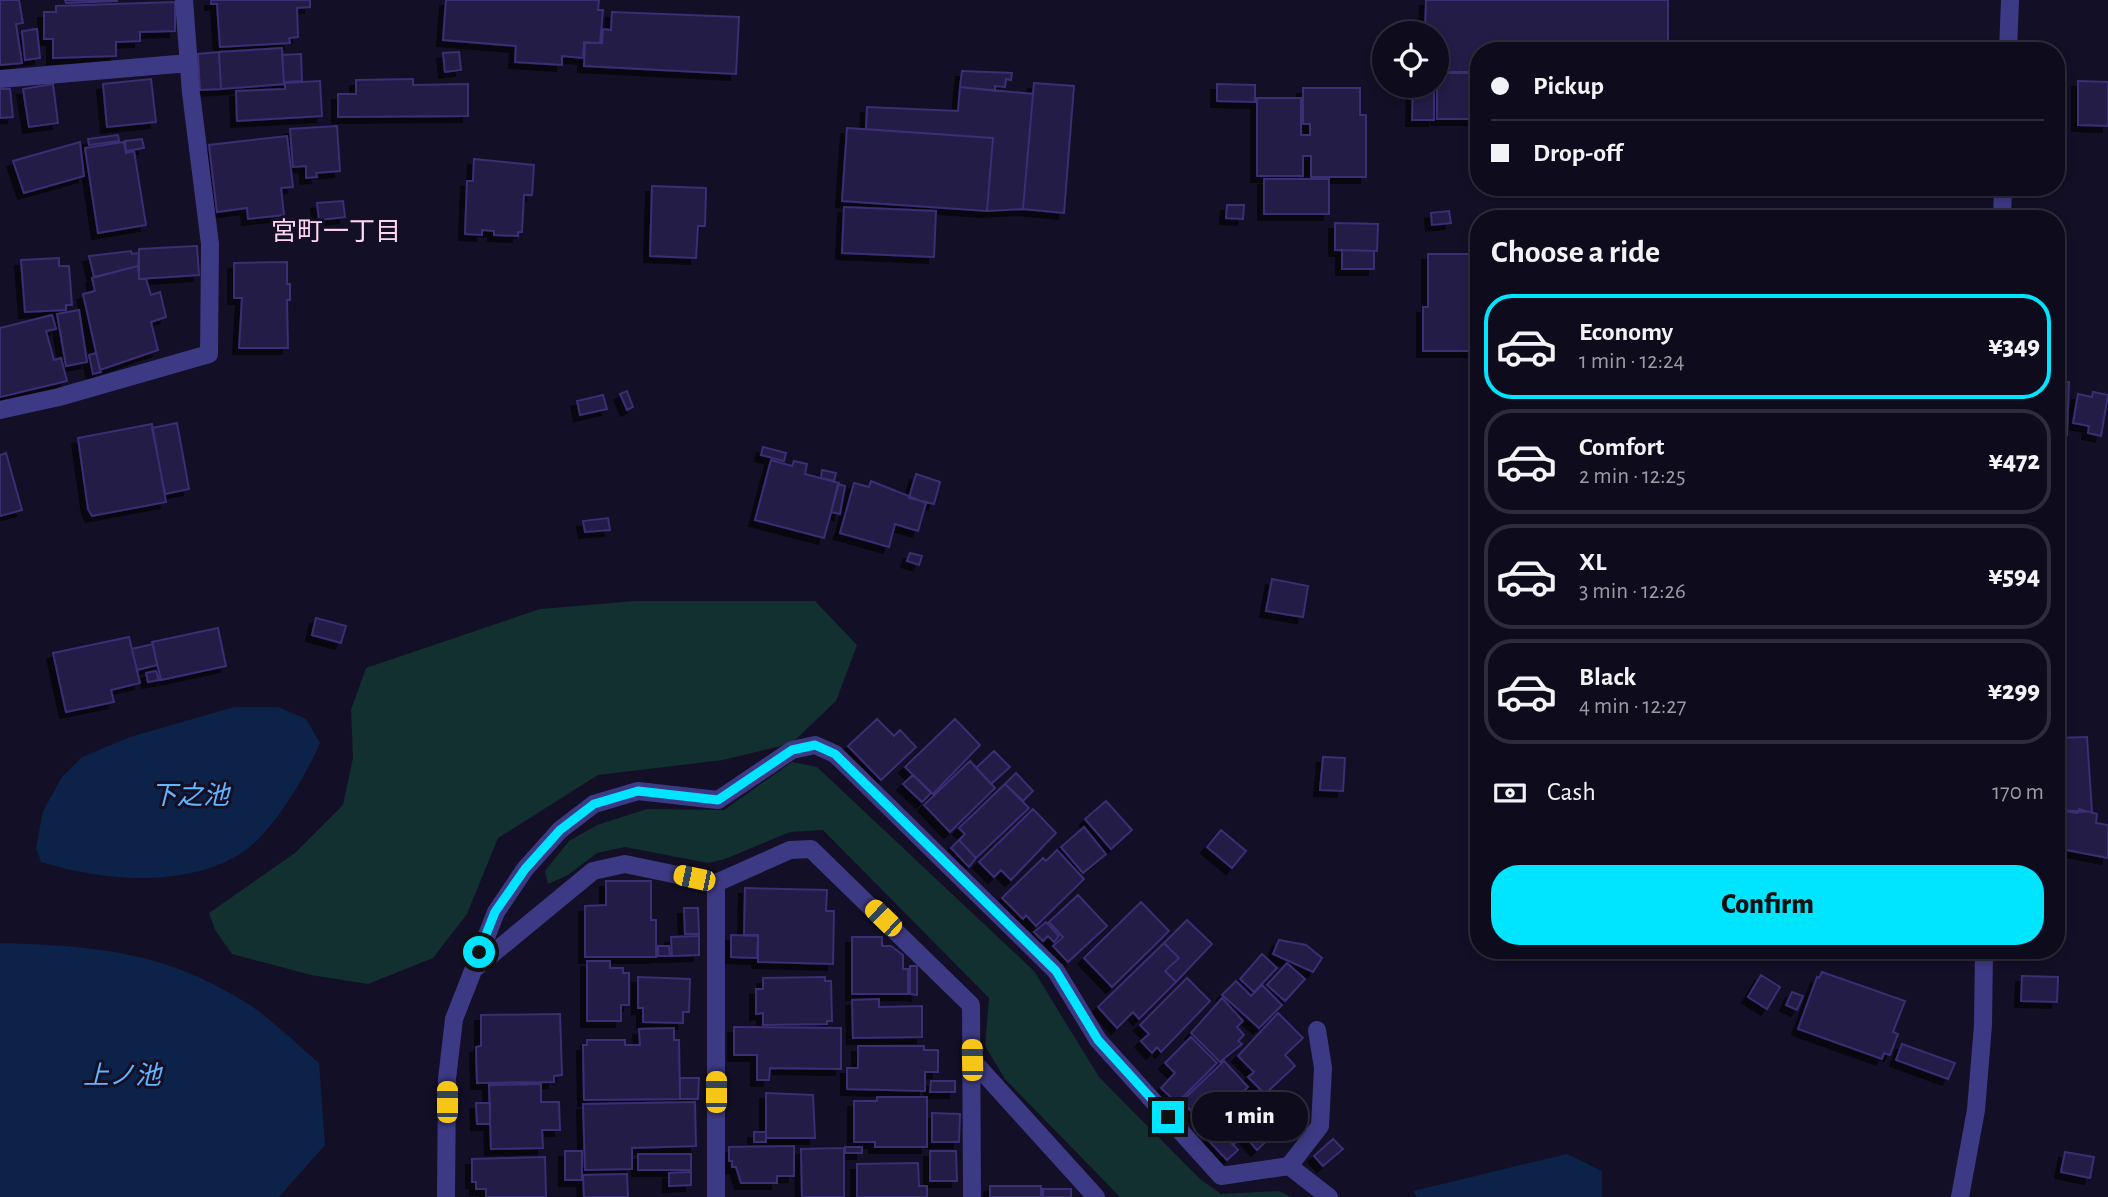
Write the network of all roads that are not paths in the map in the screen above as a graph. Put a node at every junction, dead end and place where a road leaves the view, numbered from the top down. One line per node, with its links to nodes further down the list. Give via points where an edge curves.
1 (184, 0): 4 (street)
2 (2010, 0): 3 (street)
3 (2008, 42)
4 (189, 63): 5 (street); 6 (street, via 210,244 209,355)
5 (0, 79)
6 (0, 410)
7 (716, 883): 9 (street, via 625,864 593,871); 11 (street, via 790,850 811,849 971,1005); 14 (street)
8 (1984, 959): 18 (street, via 1976,1110)
9 (471, 972): 12 (street, via 495,912 525,869 560,830 594,804 638,791 718,800 792,750 815,745 835,754 1056,971 1098,1040 1221,1175); 13 (street, via 454,1018 447,1079)
10 (1317, 1030): 12 (street, via 1323,1068 1320,1126)
11 (972, 1060): 15 (street); 16 (street)
12 (1289, 1166): 17 (street)
13 (446, 1197)
14 (716, 1197)
15 (972, 1197)
16 (1096, 1197)
17 (1329, 1197)
18 (1959, 1197)

